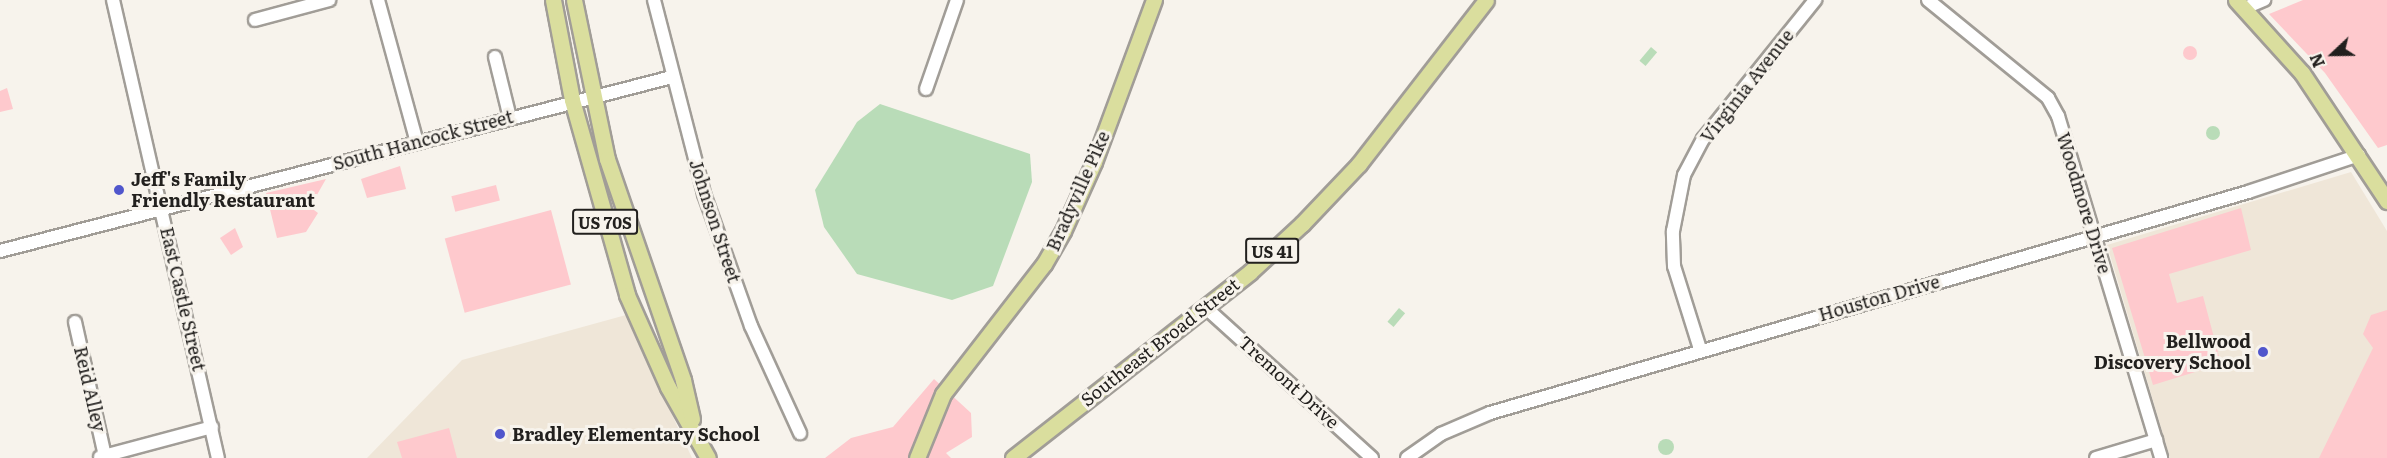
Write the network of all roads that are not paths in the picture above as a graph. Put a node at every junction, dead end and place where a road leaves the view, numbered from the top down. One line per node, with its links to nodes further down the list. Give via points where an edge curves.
1 (113, 0): 24 (street, East Castle Street)
2 (329, 0): 14 (street)
3 (378, 0): 21 (street)
4 (553, 0): 19 (main road, US 70S)
5 (574, 0): 18 (main road, US 70S)
6 (654, 0): 16 (street, Johnson Street)
7 (957, 0): 17 (street)
8 (1154, 0): 37 (main road, Bradyville Pike, via 1094,162 1063,231 1044,264 943,394)
9 (1486, 0): 27 (main road, Southeast Broad Street / US 41, via 1356,167 1302,224)
10 (1815, 0): 29 (street, Virginia Avenue, via 1703,139 1684,175 1673,231 1674,266)
11 (1928, 0): 25 (street, Woodmore Drive, via 2048,98 2058,117)
12 (2264, 0): 13 (street)
13 (2240, 4): 22 (main road, via 2302,73)
14 (255, 20)
15 (495, 57): 20 (street)
16 (672, 77): 18 (street, South Hancock Street); 32 (street, Johnson Street, via 704,194 751,326)
17 (926, 89)
18 (592, 96): 19 (street, South Hancock Street); 31 (main road, US 70S, via 627,224 683,380)
19 (572, 100): 20 (street, South Hancock Street); 31 (main road, US 70S, via 627,295 668,387)
20 (510, 118): 21 (street, South Hancock Street)
21 (417, 143): 24 (street, South Hancock Street)
22 (2359, 155): 23 (main road); 25 (street, Houston Drive, via 2248,192)
23 (2387, 201)
24 (163, 207): 26 (street, South Hancock Street); 30 (street, East Castle Street)
25 (2094, 235): 29 (street, Houston Drive); 33 (street, Woodmore Drive)
26 (0, 251)
27 (1205, 307): 38 (main road, Southeast Broad Street / US 41); 39 (street, Tremont Drive)
28 (75, 322): 34 (street, Reid Alley)
29 (1700, 349): 40 (street, Houston Drive, via 1490,413 1441,434)
30 (212, 428): 34 (street); 35 (street, East Castle Street)
31 (694, 431): 36 (main road, US 70S)
32 (801, 433)
33 (2156, 440): 41 (street); 42 (street, Woodmore Drive)
34 (101, 457)
35 (218, 458)
36 (708, 458)
37 (917, 458)
38 (1013, 458)
39 (1372, 458)
40 (1407, 458)
41 (2096, 458)
42 (2161, 458)

